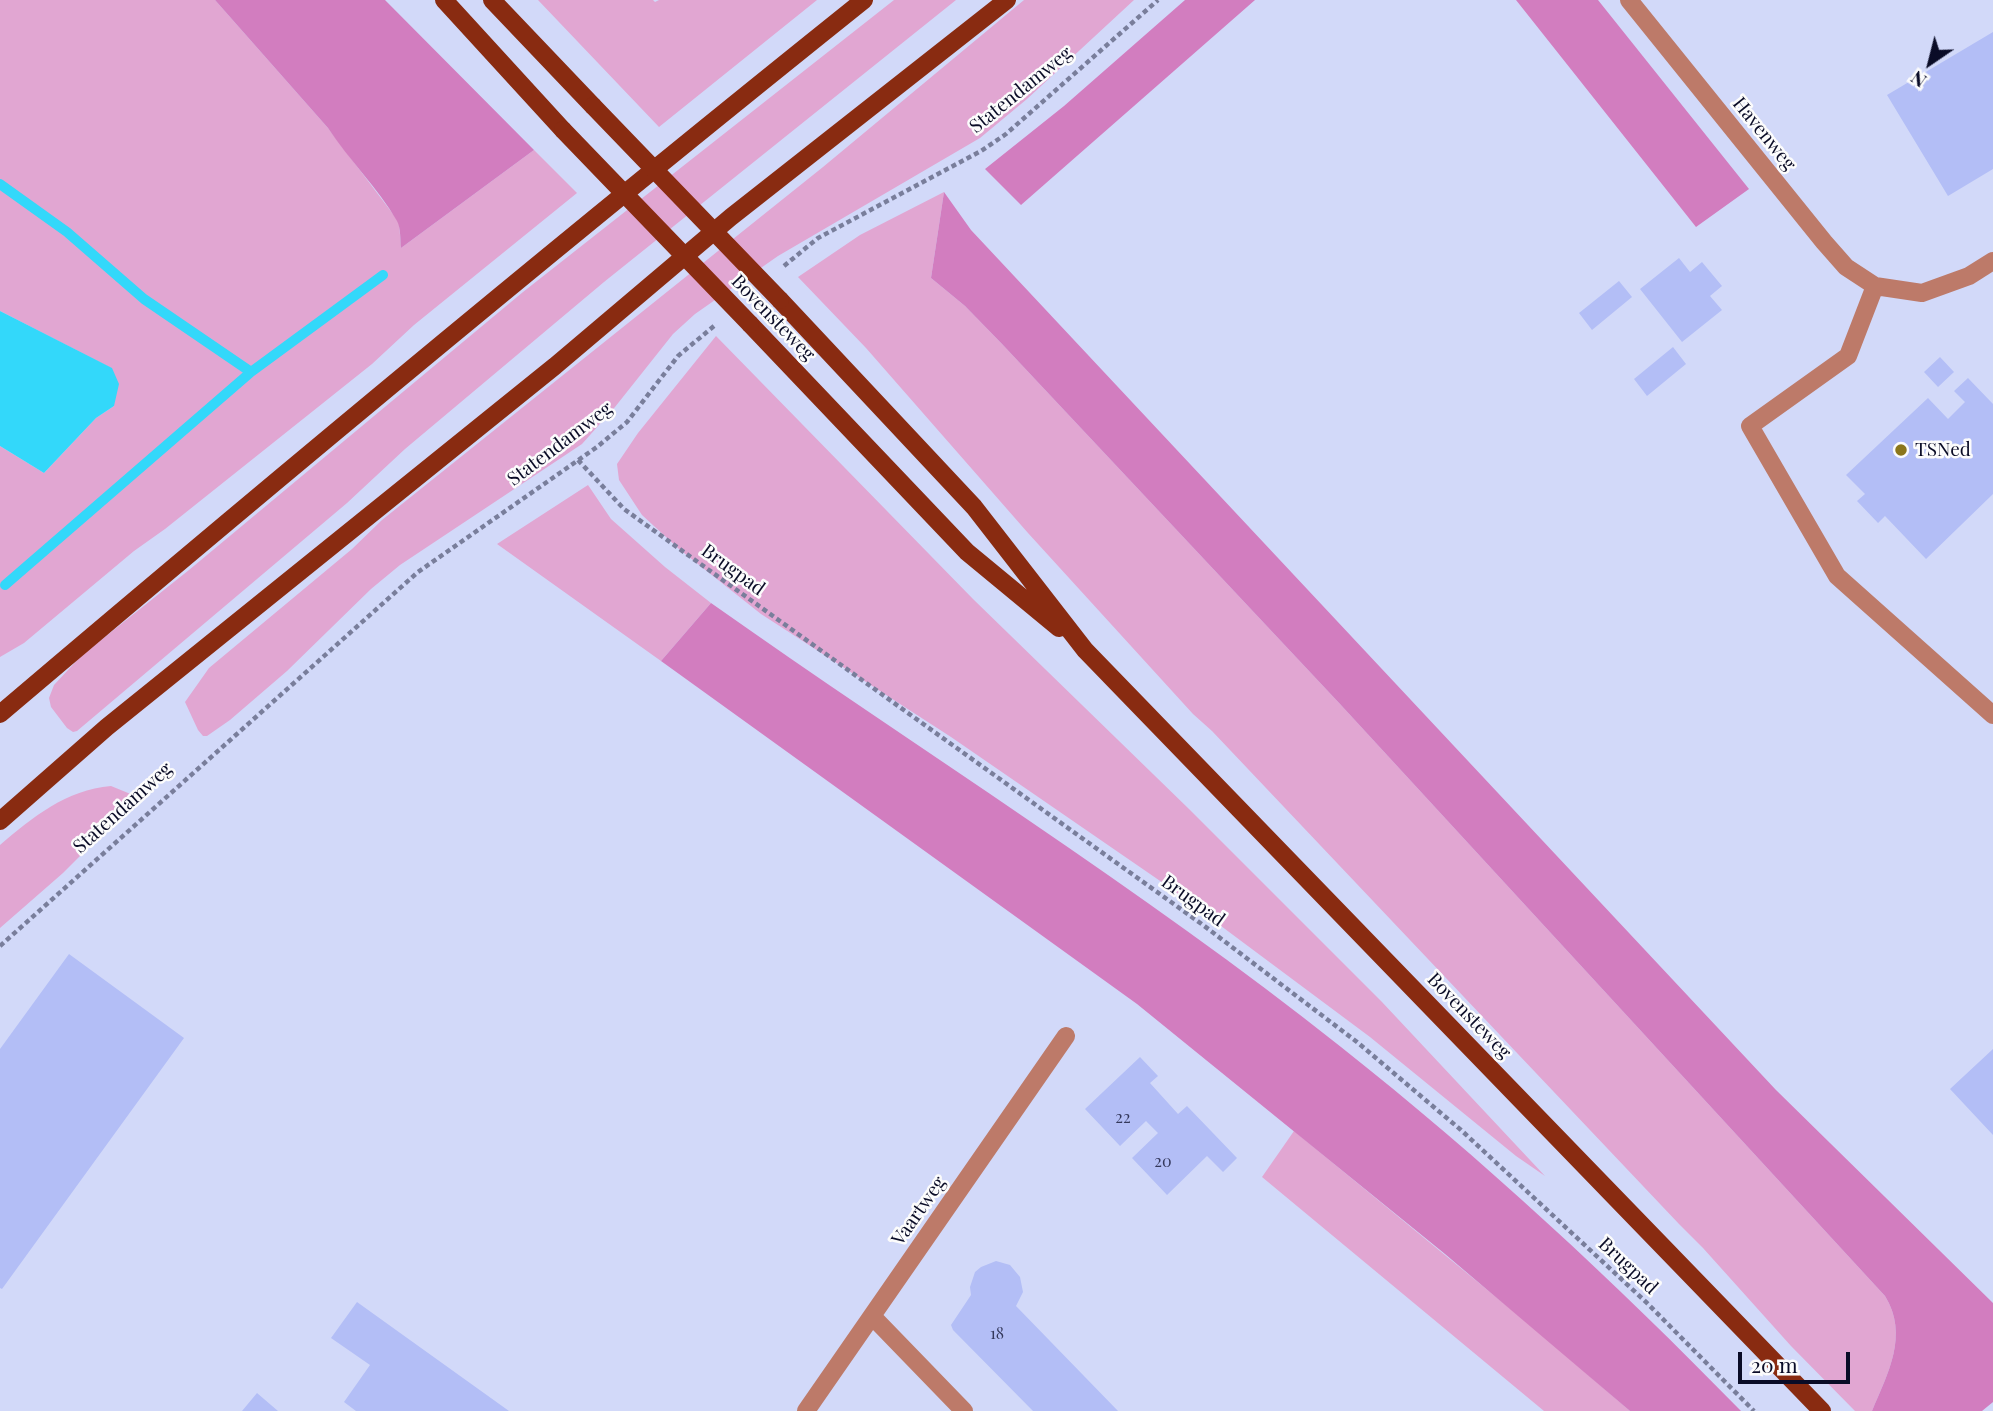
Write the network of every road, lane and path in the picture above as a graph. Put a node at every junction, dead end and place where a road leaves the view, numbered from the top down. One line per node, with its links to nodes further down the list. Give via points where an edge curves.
1 (444, 0): 12 (main road, Bovensteweg, bridge, via 967,552)
2 (492, 0): 12 (main road, Bovensteweg, bridge, via 974,507)
3 (864, 0): 13 (main road, via 267,487)
4 (1007, 0): 15 (main road, via 732,217 555,366 107,727)
5 (1158, 0): 8 (path, Statendamweg, via 1006,134 818,238)
6 (1629, 0): 9 (street, Havenweg, via 1824,242 1846,267)
7 (1993, 261): 9 (street, Havenweg, via 1969,276 1922,292)
8 (778, 272)
9 (1875, 286): 14 (street, via 1848,356 1750,426 1837,576)
10 (718, 322): 11 (path, Statendamweg, via 678,356 627,422)
11 (578, 460): 16 (path, Statendamweg, via 418,572); 21 (path, Brugpad, via 624,509 1203,925 1357,1042 1598,1256)
12 (1086, 650): 22 (main road, Bovensteweg)
13 (0, 714)
14 (1993, 715)
15 (0, 821)
16 (0, 946)
17 (1066, 1036): 18 (street, Vaartweg)
18 (872, 1316): 19 (street, Vaartweg); 20 (street)
19 (806, 1411)
20 (964, 1411)
21 (1754, 1411)
22 (1822, 1411)

